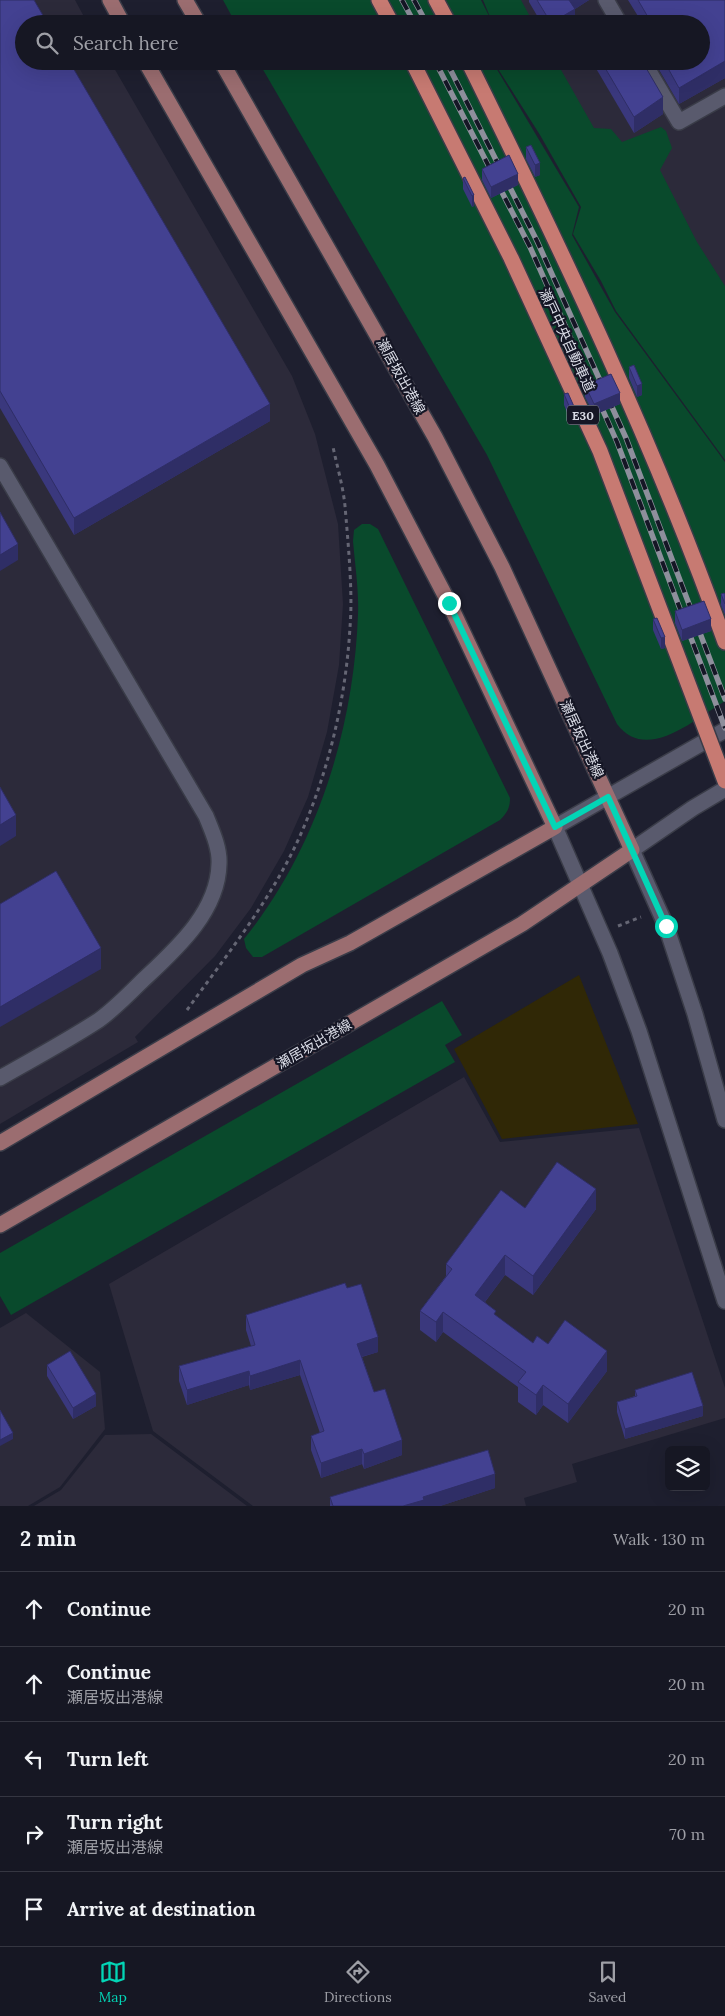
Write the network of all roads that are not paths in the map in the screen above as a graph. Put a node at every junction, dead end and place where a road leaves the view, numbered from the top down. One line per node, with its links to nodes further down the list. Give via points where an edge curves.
1 (110, 0): 6 (main road)
2 (185, 0): 7 (main road)
3 (379, 0): 8 (highway)
4 (436, 0): 9 (highway)
5 (606, 0): 10 (street)
6 (118, 15)
7 (194, 15)
8 (387, 15)
9 (444, 15)
10 (615, 15)
11 (150, 70): 23 (main road, via 377,466 449,603)
12 (226, 70): 22 (main road, 瀬居坂出港線, via 435,437 502,567)
13 (417, 70): 20 (highway, 瀬戸中央自動車道 / E30, bridge, via 512,258 600,451)
14 (472, 70): 18 (highway, via 553,233 640,425)
15 (648, 70): 16 (street, via 679,122)
16 (725, 96)
17 (0, 466): 26 (street, via 206,816 216,843 219,864 203,914 156,968 99,1020)
18 (725, 642)
19 (725, 730): 22 (street)
20 (725, 781)
21 (725, 789): 24 (street)
22 (608, 797): 23 (street); 24 (main road, 瀬居坂出港線)
23 (555, 827): 25 (street); 28 (main road, via 350,943 302,965)
24 (632, 850): 25 (main road, 瀬居坂出港線); 27 (street, via 672,944)
25 (581, 885): 29 (main road, 瀬居坂出港線, via 522,924); 30 (street, via 639,1031)
26 (0, 1078)
27 (725, 1120)
28 (0, 1143)
29 (0, 1225)
30 (725, 1301)

